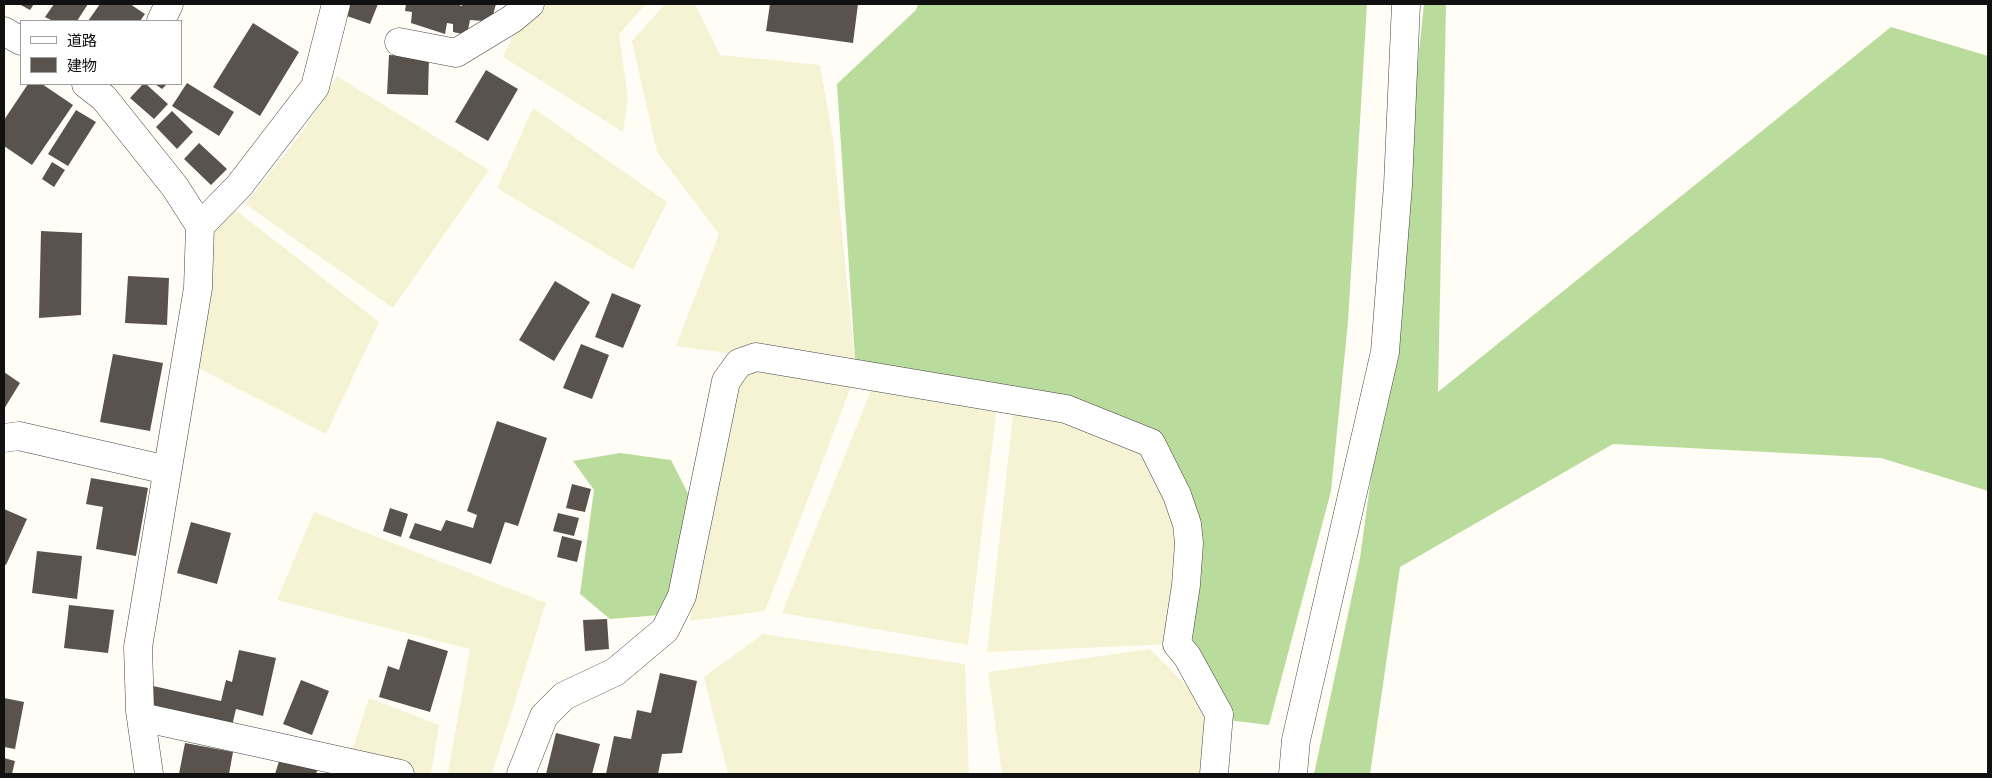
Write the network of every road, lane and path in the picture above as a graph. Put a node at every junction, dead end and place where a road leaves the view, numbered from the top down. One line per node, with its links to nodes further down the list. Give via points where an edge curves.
1 (169, 4): 5 (street)
2 (336, 4): 10 (street, via 315,87 239,186)
3 (530, 4): 8 (street, via 456,54)
4 (1406, 4): 18 (street, via 1398,185 1385,352 1296,740)
5 (161, 20)
6 (4, 31): 7 (street)
7 (20, 40)
8 (399, 42)
9 (87, 85): 10 (street, via 104,98)
10 (200, 226): 12 (street, via 198,288)
11 (4, 438): 12 (street, via 19,436)
12 (168, 470): 13 (street, via 138,647)
13 (141, 718): 14 (street); 15 (street)
14 (149, 774)
15 (400, 774)
16 (521, 774): 17 (street, via 544,716 564,696 615,672 665,630 682,596 726,382 739,362 756,357 1066,409 1151,442 1177,494 1187,524 1186,585 1177,644 1219,714)
17 (1214, 774)
18 (1292, 774)

